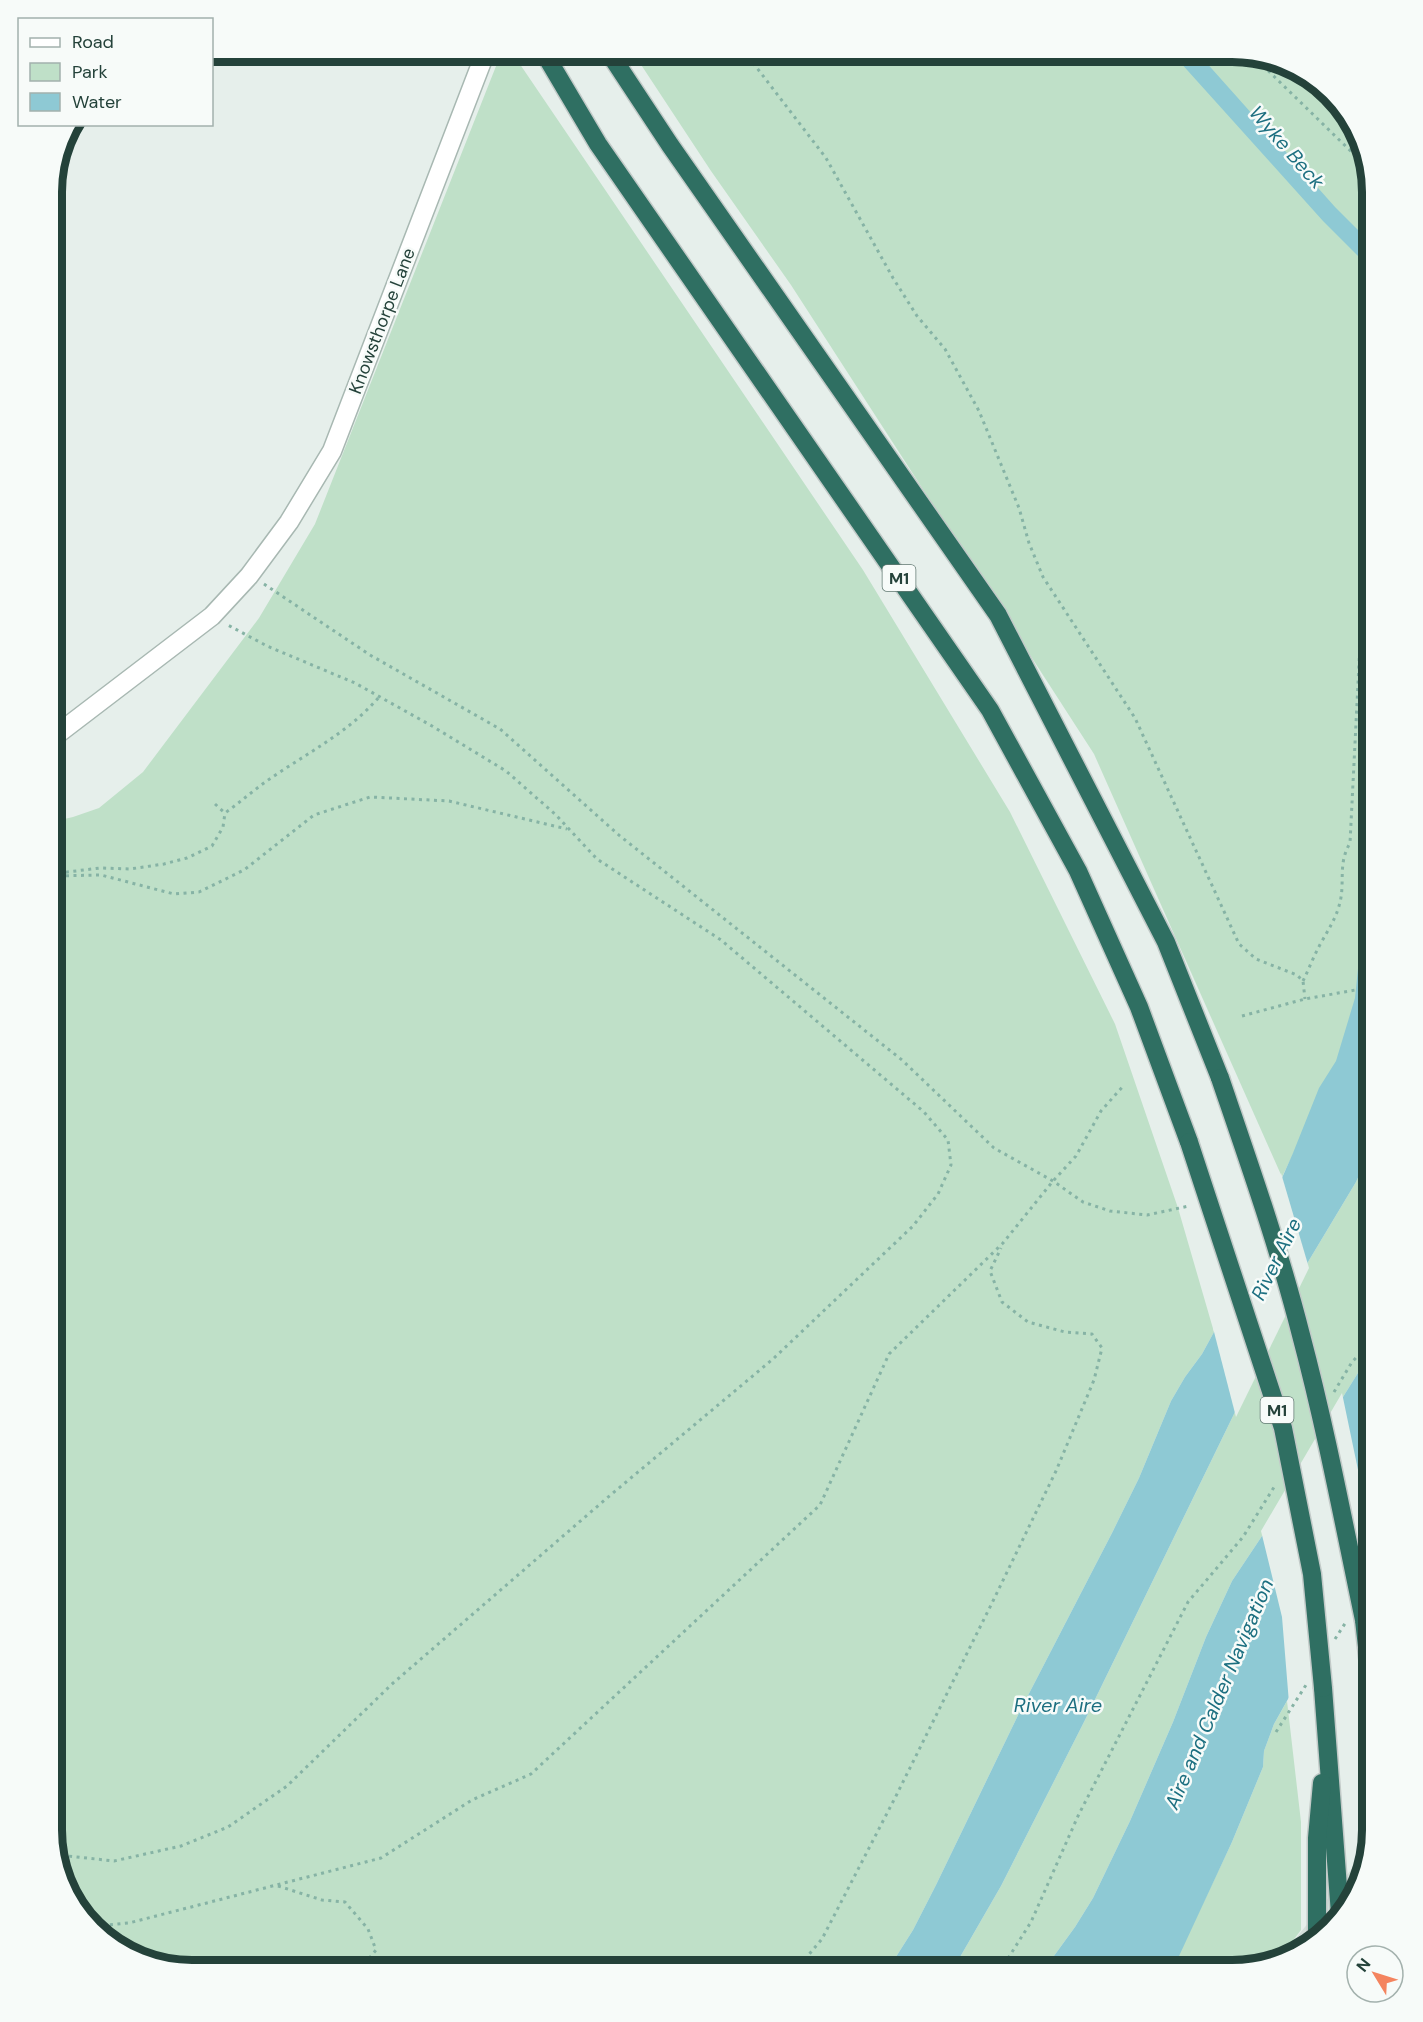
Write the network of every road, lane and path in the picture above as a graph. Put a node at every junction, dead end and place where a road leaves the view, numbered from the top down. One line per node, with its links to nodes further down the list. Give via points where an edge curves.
1 (482, 62): 7 (street, Knowsthorpe Lane, via 332,452 289,522)
2 (550, 62): 29 (highway, M1, bridge, via 598,144 990,710 1083,882 1139,1007 1189,1142 1283,1428 1312,1574)
3 (616, 62): 28 (highway, M1, bridge, via 998,615 1166,942 1220,1078 1269,1222 1301,1333)
4 (752, 62): 17 (path, via 826,158 892,278 916,316 945,349 979,411 1043,577 1135,718 1239,944 1256,959)
5 (1263, 66): 6 (path)
6 (1357, 157)
7 (249, 576): 8 (street, Knowsthorpe Lane); 22 (path, via 370,655 500,729 620,836 902,1060 994,1148)
8 (212, 616): 10 (path); 11 (street, Knowsthorpe Lane)
9 (1362, 616): 17 (path, via 1350,843 1341,863 1340,903 1333,924)
10 (379, 697): 13 (path, via 328,742); 14 (path, via 506,771)
11 (62, 731)
12 (215, 804): 13 (path)
13 (225, 813): 15 (path, via 223,827 212,846 187,858 164,864)
14 (569, 829): 16 (path, via 449,801 370,797 314,815 244,870 199,892 174,894 100,875); 30 (path, via 597,860 721,940 924,1112 948,1140 951,1166 938,1194 913,1226 774,1359 401,1676 287,1785 228,1827 181,1846 114,1861)
15 (62, 873)
16 (62, 875)
17 (1303, 981): 19 (path)
18 (1362, 989): 19 (path)
19 (1305, 999): 20 (path)
20 (1242, 1016)
21 (1124, 1085): 22 (path, via 1101,1111 1076,1156)
22 (1053, 1181): 23 (path, via 1083,1202 1110,1211 1147,1215); 24 (path)
23 (1188, 1206)
24 (1003, 1243): 31 (path, via 889,1354 820,1505 531,1774 472,1800 381,1858); 36 (path, via 990,1271 1002,1302 1028,1322 1065,1332 1092,1334 1102,1348 1094,1380 1056,1471 902,1784 822,1939)
25 (1362, 1352): 26 (path)
26 (1328, 1401)
27 (1279, 1479): 37 (path, via 1243,1537 1188,1602 1078,1816 1031,1922)
28 (1362, 1610)
29 (1328, 1733): 32 (highway, M1); 34 (highway, via 1317,1838)
30 (64, 1854)
31 (276, 1885): 33 (path, via 129,1923); 35 (path, via 322,1900 345,1902 368,1929 376,1950)
32 (1340, 1902)
33 (103, 1925)
34 (1317, 1928)
35 (368, 1960)
36 (804, 1960)
37 (1007, 1960)

